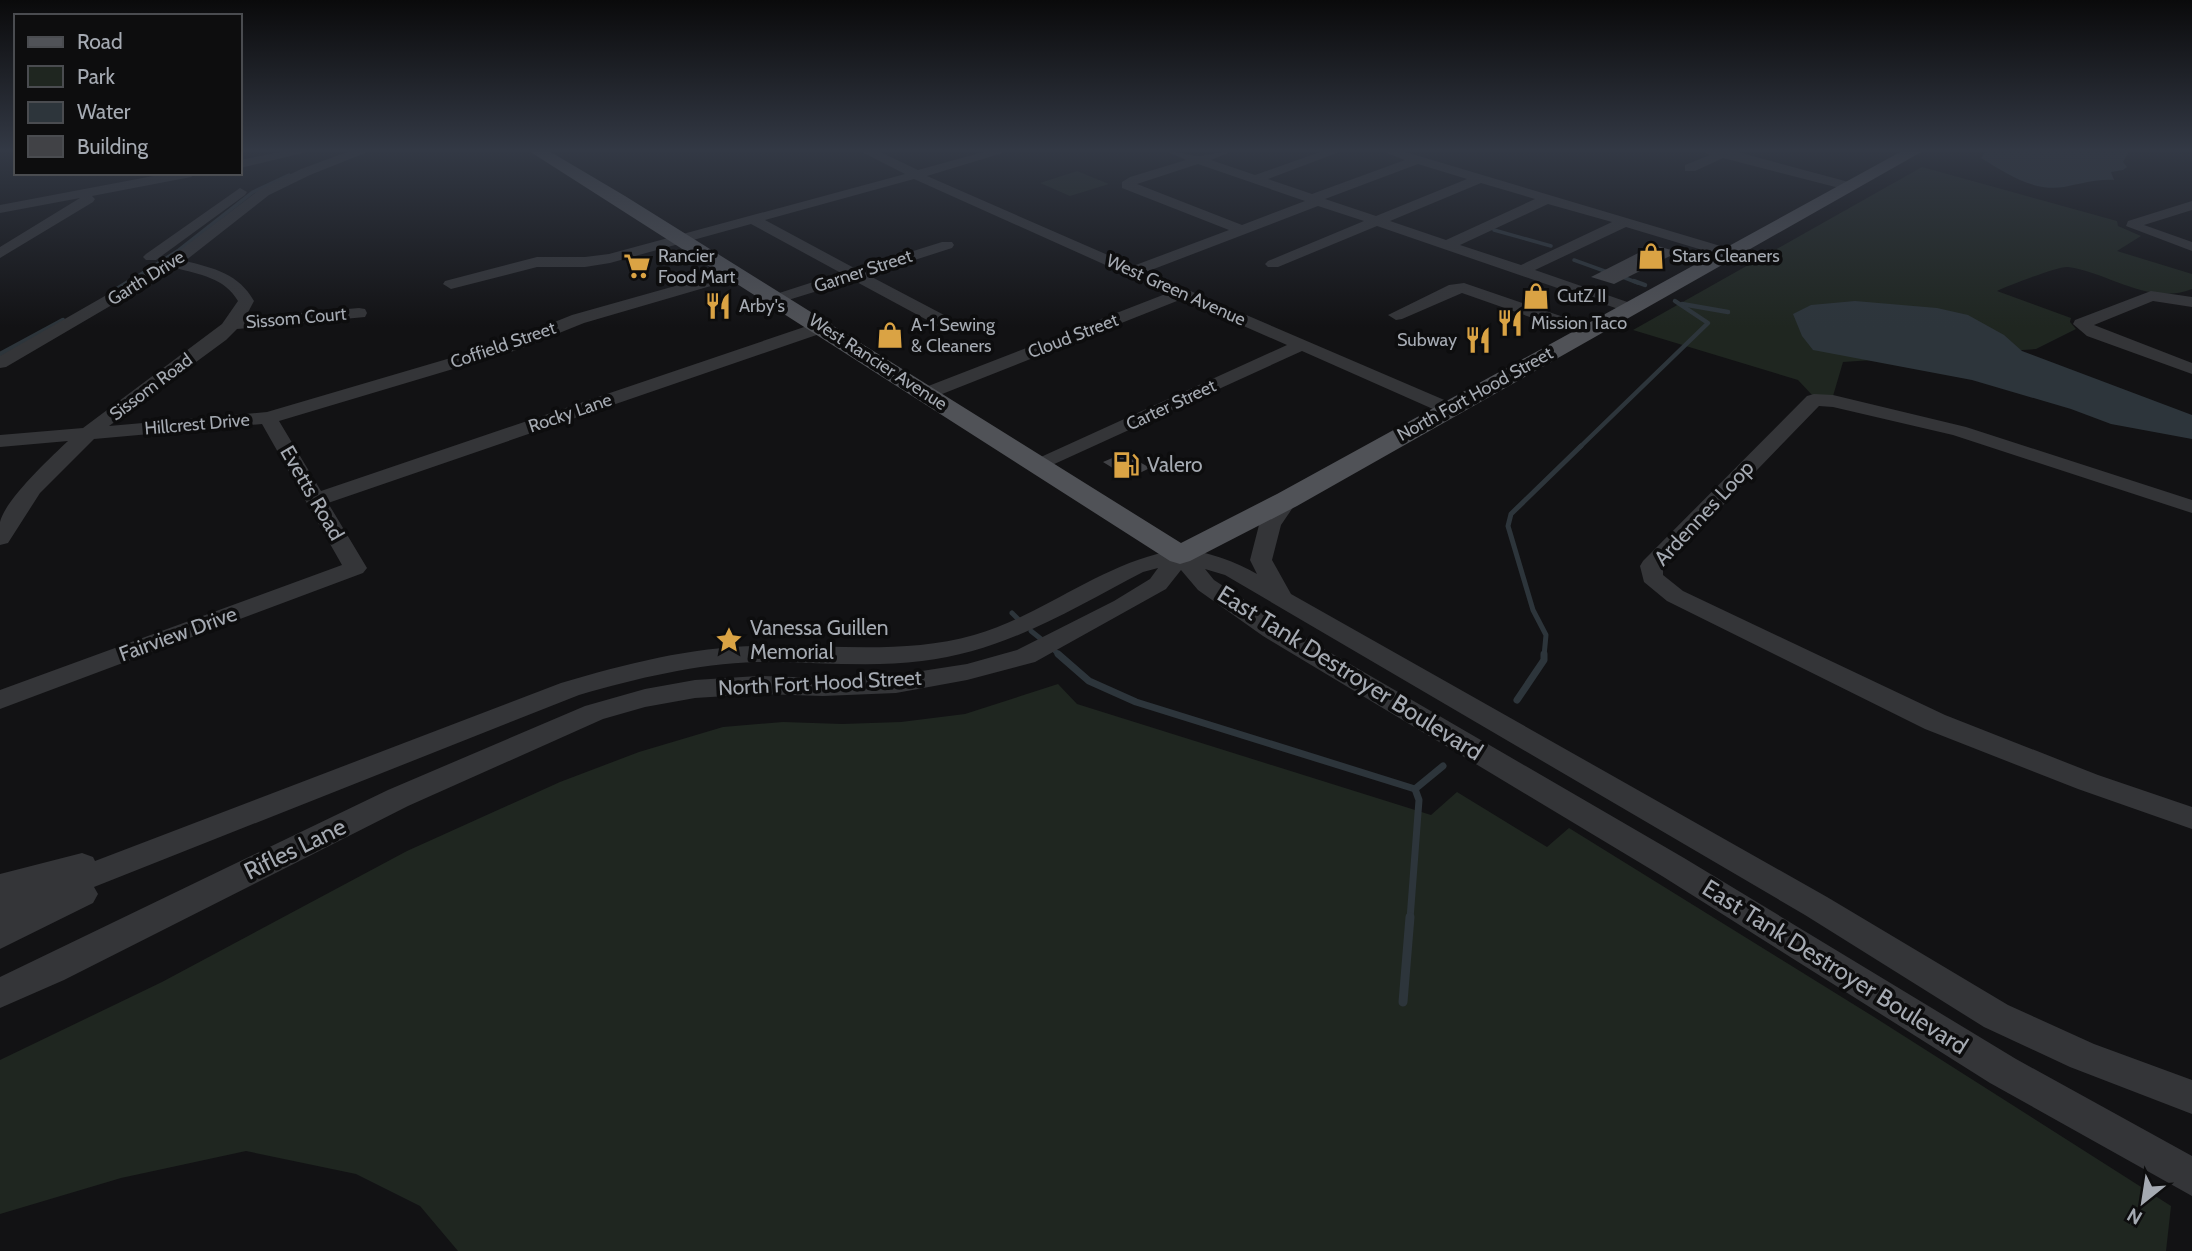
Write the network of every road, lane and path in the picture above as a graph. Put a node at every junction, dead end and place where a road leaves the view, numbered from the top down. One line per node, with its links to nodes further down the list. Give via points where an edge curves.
1 (71, 209): 23 (street)
2 (218, 209): 42 (street, via 135,269)
3 (240, 209): 25 (street, Garth Drive)
4 (636, 209): 19 (main road, West Rancier Avenue)
5 (788, 209): 15 (street)
6 (994, 209): 27 (street, West Green Avenue)
7 (1189, 209): 18 (street)
8 (1291, 209): 18 (street)
9 (1342, 209): 16 (street)
10 (1404, 209): 16 (street)
11 (1526, 209): 21 (street)
12 (1580, 209): 17 (street)
13 (1810, 209): 24 (main road, North Fort Hood Street)
14 (2178, 209): 22 (street, via 2133,224 2138,230)
15 (752, 219): 19 (street); 30 (street)
16 (1376, 221): 21 (street); 26 (street)
17 (1624, 222): 24 (street); 28 (street)
18 (1240, 229): 27 (street)
19 (683, 239): 29 (main road, West Rancier Avenue); 31 (street, via 598,260 537,262)
20 (947, 245): 30 (street, Garner Street)
21 (1447, 245): 28 (street)
22 (2192, 247)
23 (0, 253)
24 (1729, 253): 35 (main road, North Fort Hood Street)
25 (173, 263): 38 (street, via 219,275 242,292 246,301); 44 (street, Garth Drive)
26 (1273, 264)
27 (1134, 271): 32 (street, West Green Avenue)
28 (1521, 271): 35 (street)
29 (738, 273): 33 (main road, West Rancier Avenue); 48 (street, Coffield Street)
30 (854, 274): 33 (street, Garner Street); 40 (street)
31 (452, 284)
32 (1182, 293): 43 (street, West Green Avenue); 46 (street, Cloud Street)
33 (779, 298): 39 (main road, West Rancier Avenue)
34 (2192, 302): 45 (street, via 2151,296 2081,324)
35 (1630, 307): 41 (main road, North Fort Hood Street)
36 (359, 313): 38 (street, Sissom Court)
37 (1396, 315): 41 (street, via 1464,288)
38 (233, 324): 49 (street, Sissom Road)
39 (825, 326): 46 (main road, West Rancier Avenue); 52 (street, Rocky Lane)
40 (959, 330)
41 (1587, 331): 47 (main road, North Fort Hood Street)
42 (0, 345)
43 (1302, 345): 47 (street, West Green Avenue); 51 (street, Carter Street)
44 (0, 363)
45 (2192, 369)
46 (925, 394): 51 (main road, West Rancier Avenue)
47 (1449, 409): 53 (main road, North Fort Hood Street)
48 (268, 418): 49 (street, Hillcrest Drive); 52 (street, Evetts Road)
49 (90, 434): 50 (street, Hillcrest Drive); 55 (street, Sissom Road, via 33,489)
50 (0, 441)
51 (1039, 465): 56 (main road, West Rancier Avenue)
52 (315, 500): 57 (street, Evetts Road)
53 (1287, 500): 56 (main road, North Fort Hood Street); 58 (street, via 1270,525 1261,560)
54 (2192, 507): 62 (street, Ardennes Loop, via 1959,431 1814,400 1651,566 1652,577 1675,596 1935,722)
55 (0, 538)
56 (1180, 555): 58 (street, East Tank Destroyer Boulevard, via 1233,570); 59 (street, North Fort Hood Street, via 1135,567 1024,625 979,642 923,653 697,658); 61 (street, North Fort Hood Street, via 1158,584 1122,606 1026,656 967,672 896,684 695,689); 71 (street, East Tank Destroyer Boulevard, via 1206,584 1272,630 1673,867 2003,1071)
57 (355, 568): 60 (street, Fairview Drive)
58 (1281, 598): 70 (street, East Tank Destroyer Boulevard, via 1816,906 1996,1016 2083,1056)
59 (569, 689): 63 (street, Rifles Lane)
60 (0, 700)
61 (594, 712): 69 (street, Rifles Lane, via 398,798)
62 (2192, 818)
63 (204, 832): 64 (street); 65 (street); 66 (street); 67 (street); 68 (street)
64 (0, 887)
65 (0, 899)
66 (0, 911)
67 (0, 923)
68 (0, 936)
69 (0, 993)
70 (2192, 1097)
71 (2192, 1177)

